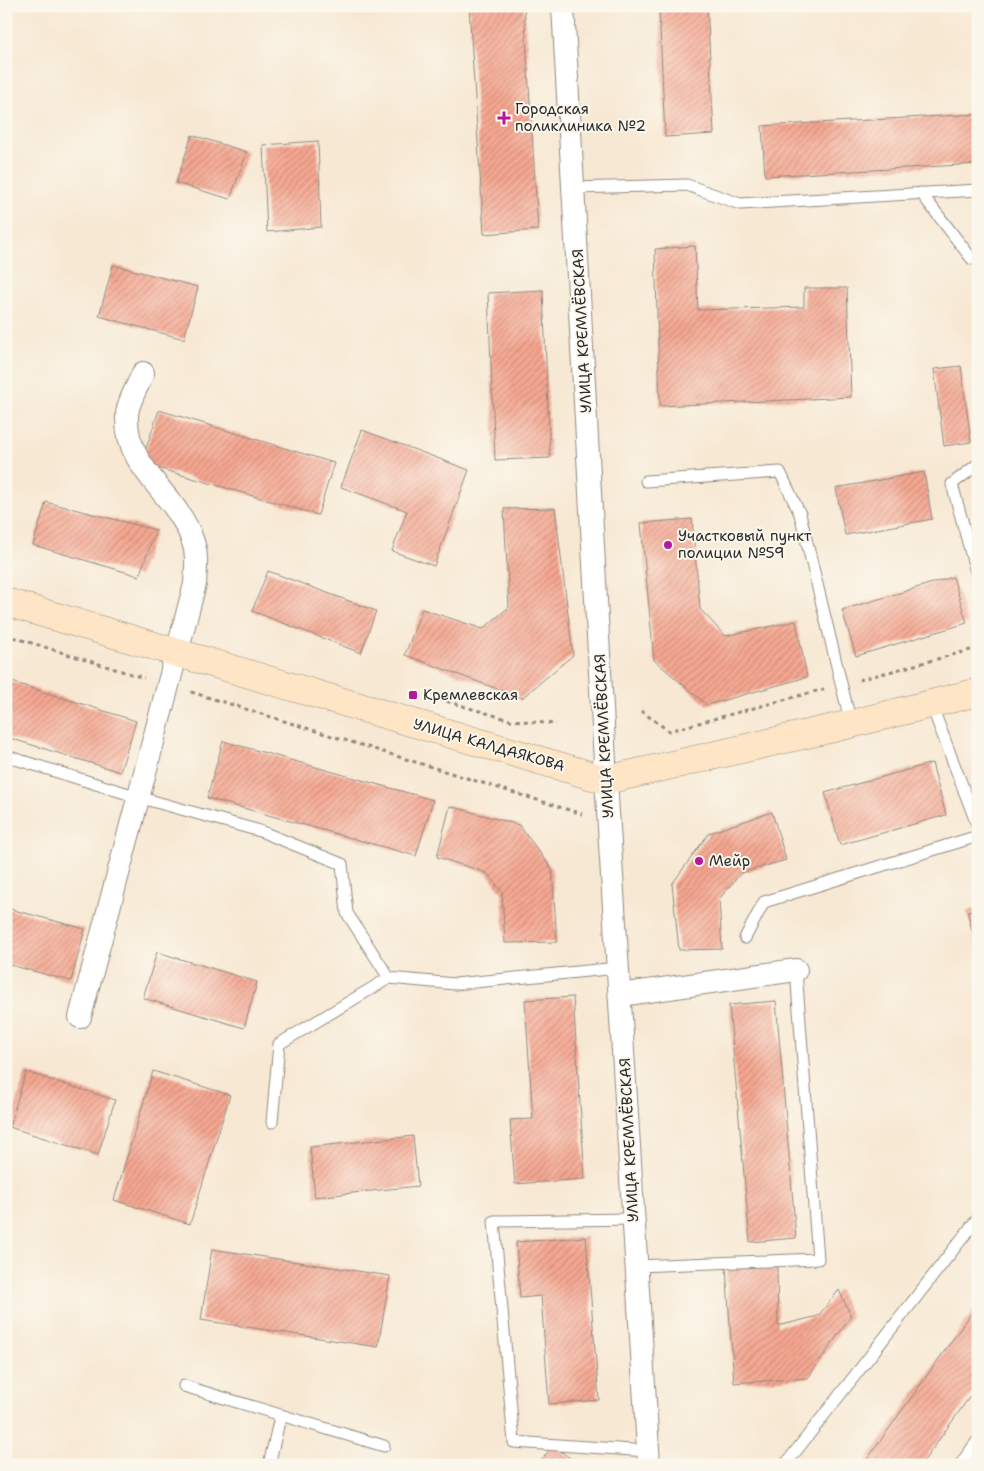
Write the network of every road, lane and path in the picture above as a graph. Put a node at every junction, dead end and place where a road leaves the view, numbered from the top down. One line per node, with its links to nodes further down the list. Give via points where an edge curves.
1 (563, 6): 2 (street, УЛИЦА КРЕМЛЁВСКАЯ)
2 (573, 188): 4 (lane, via 687,185 740,204); 22 (street, УЛИЦА КРЕМЛЁВСКАЯ)
3 (978, 190): 4 (lane)
4 (920, 193): 5 (lane, via 972,259)
5 (978, 258)
6 (143, 374): 13 (street, via 127,414 128,439 136,459 184,522 196,554 195,584)
7 (978, 464): 9 (lane, via 952,484)
8 (646, 481): 20 (lane, via 780,472 800,514)
9 (978, 579)
10 (6, 602): 13 (street, УЛИЦА КАЛДАЯКОВА)
11 (6, 636): 15 (path)
12 (978, 648): 14 (path)
13 (176, 653): 15 (street); 22 (street, УЛИЦА КАЛДАЯКОВА)
14 (852, 682)
15 (168, 685): 23 (street); 24 (path, via 582,812)
16 (833, 687): 19 (path, via 669,731)
17 (978, 692): 18 (street, УЛИЦА КАЛДАЯКОВА)
18 (931, 704): 20 (street, УЛИЦА КАЛДАЯКОВА); 25 (lane)
19 (641, 712)
20 (851, 724): 22 (street, УЛИЦА КАЛДАЯКОВА)
21 (6, 756): 23 (lane)
22 (606, 780): 28 (street, УЛИЦА КРЕМЛЁВСКАЯ)
23 (138, 797): 30 (lane, via 260,830 342,864 347,913); 32 (street)
24 (583, 822)
25 (978, 827)
26 (978, 836): 27 (lane, via 764,902)
27 (745, 938)
28 (618, 968): 30 (lane, via 455,984); 31 (street, УЛИЦА КРЕМЛЁВСКАЯ)
29 (796, 970): 31 (street); 36 (lane, via 818,1259)
30 (389, 978): 33 (lane, via 279,1044)
31 (620, 995): 35 (street, УЛИЦА КРЕМЛЁВСКАЯ)
32 (80, 1017)
33 (272, 1122)
34 (978, 1218): 43 (lane)
35 (633, 1219): 36 (street, УЛИЦА КРЕМЛЁВСКАЯ); 41 (lane, via 494,1221 514,1442)
36 (636, 1266): 41 (street, УЛИЦА КРЕМЛЁВСКАЯ)
37 (184, 1386): 38 (lane)
38 (280, 1416): 40 (lane); 42 (lane)
39 (978, 1440): 44 (lane)
40 (384, 1446)
41 (648, 1458)
42 (269, 1465)
43 (785, 1465)
44 (960, 1465)

